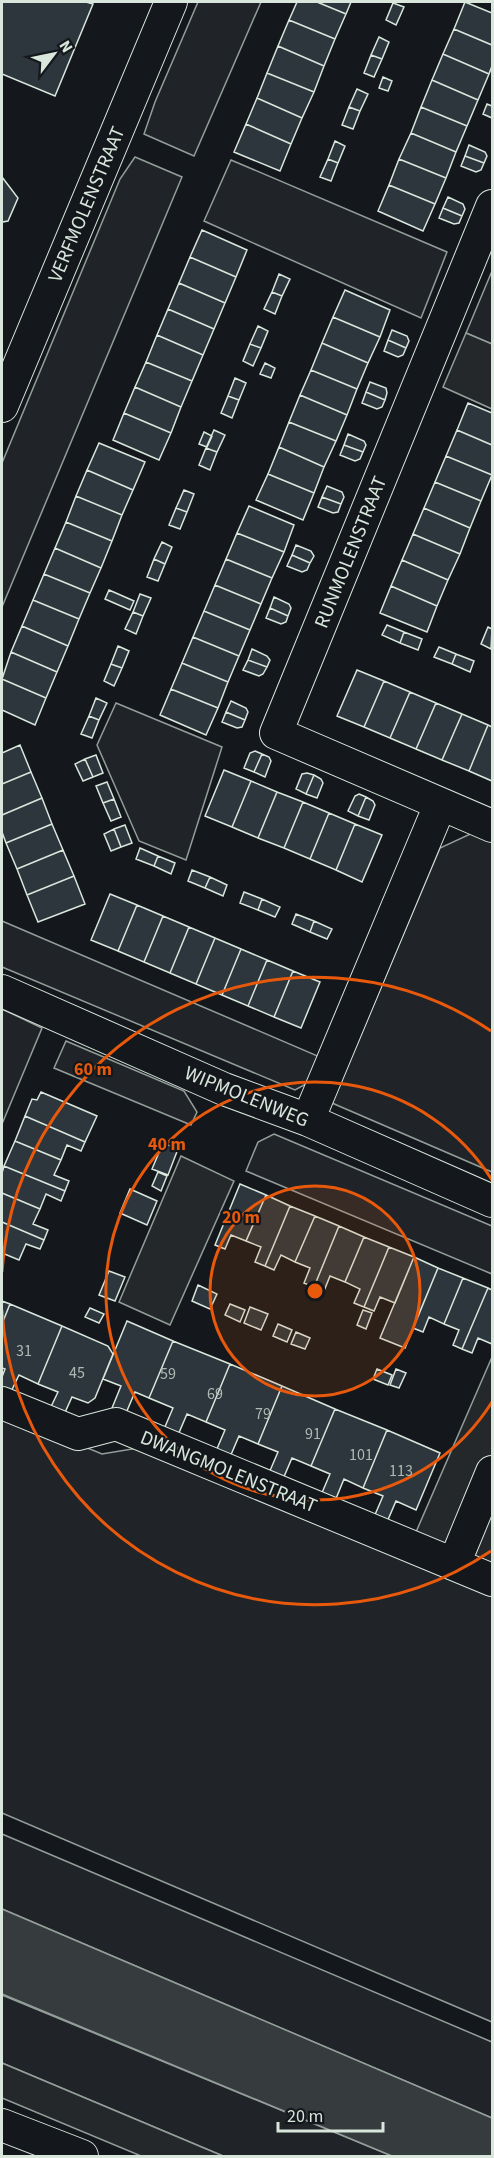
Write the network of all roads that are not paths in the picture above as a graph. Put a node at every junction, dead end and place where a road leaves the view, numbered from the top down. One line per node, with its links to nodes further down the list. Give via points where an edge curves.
1 (171, 2): 3 (street, VERFMOLENSTRAAT)
2 (492, 206): 4 (street, RUNMOLENSTRAAT, via 276,733)
3 (2, 406)
4 (440, 805): 5 (street, RUNMOLENSTRAAT); 7 (street)
5 (492, 826)
6 (2, 991): 7 (street, WIPMOLENWEG, via 224,1089)
7 (308, 1120): 8 (street, WIPMOLENWEG)
8 (492, 1201)
9 (2, 1403): 11 (street, DWANGMOLENSTRAAT, via 78,1434 117,1424)
10 (492, 1472): 11 (street)
11 (454, 1564): 12 (street, DWANGMOLENSTRAAT)
12 (492, 1580)
13 (2, 2125): 14 (street)
14 (82, 2157)

